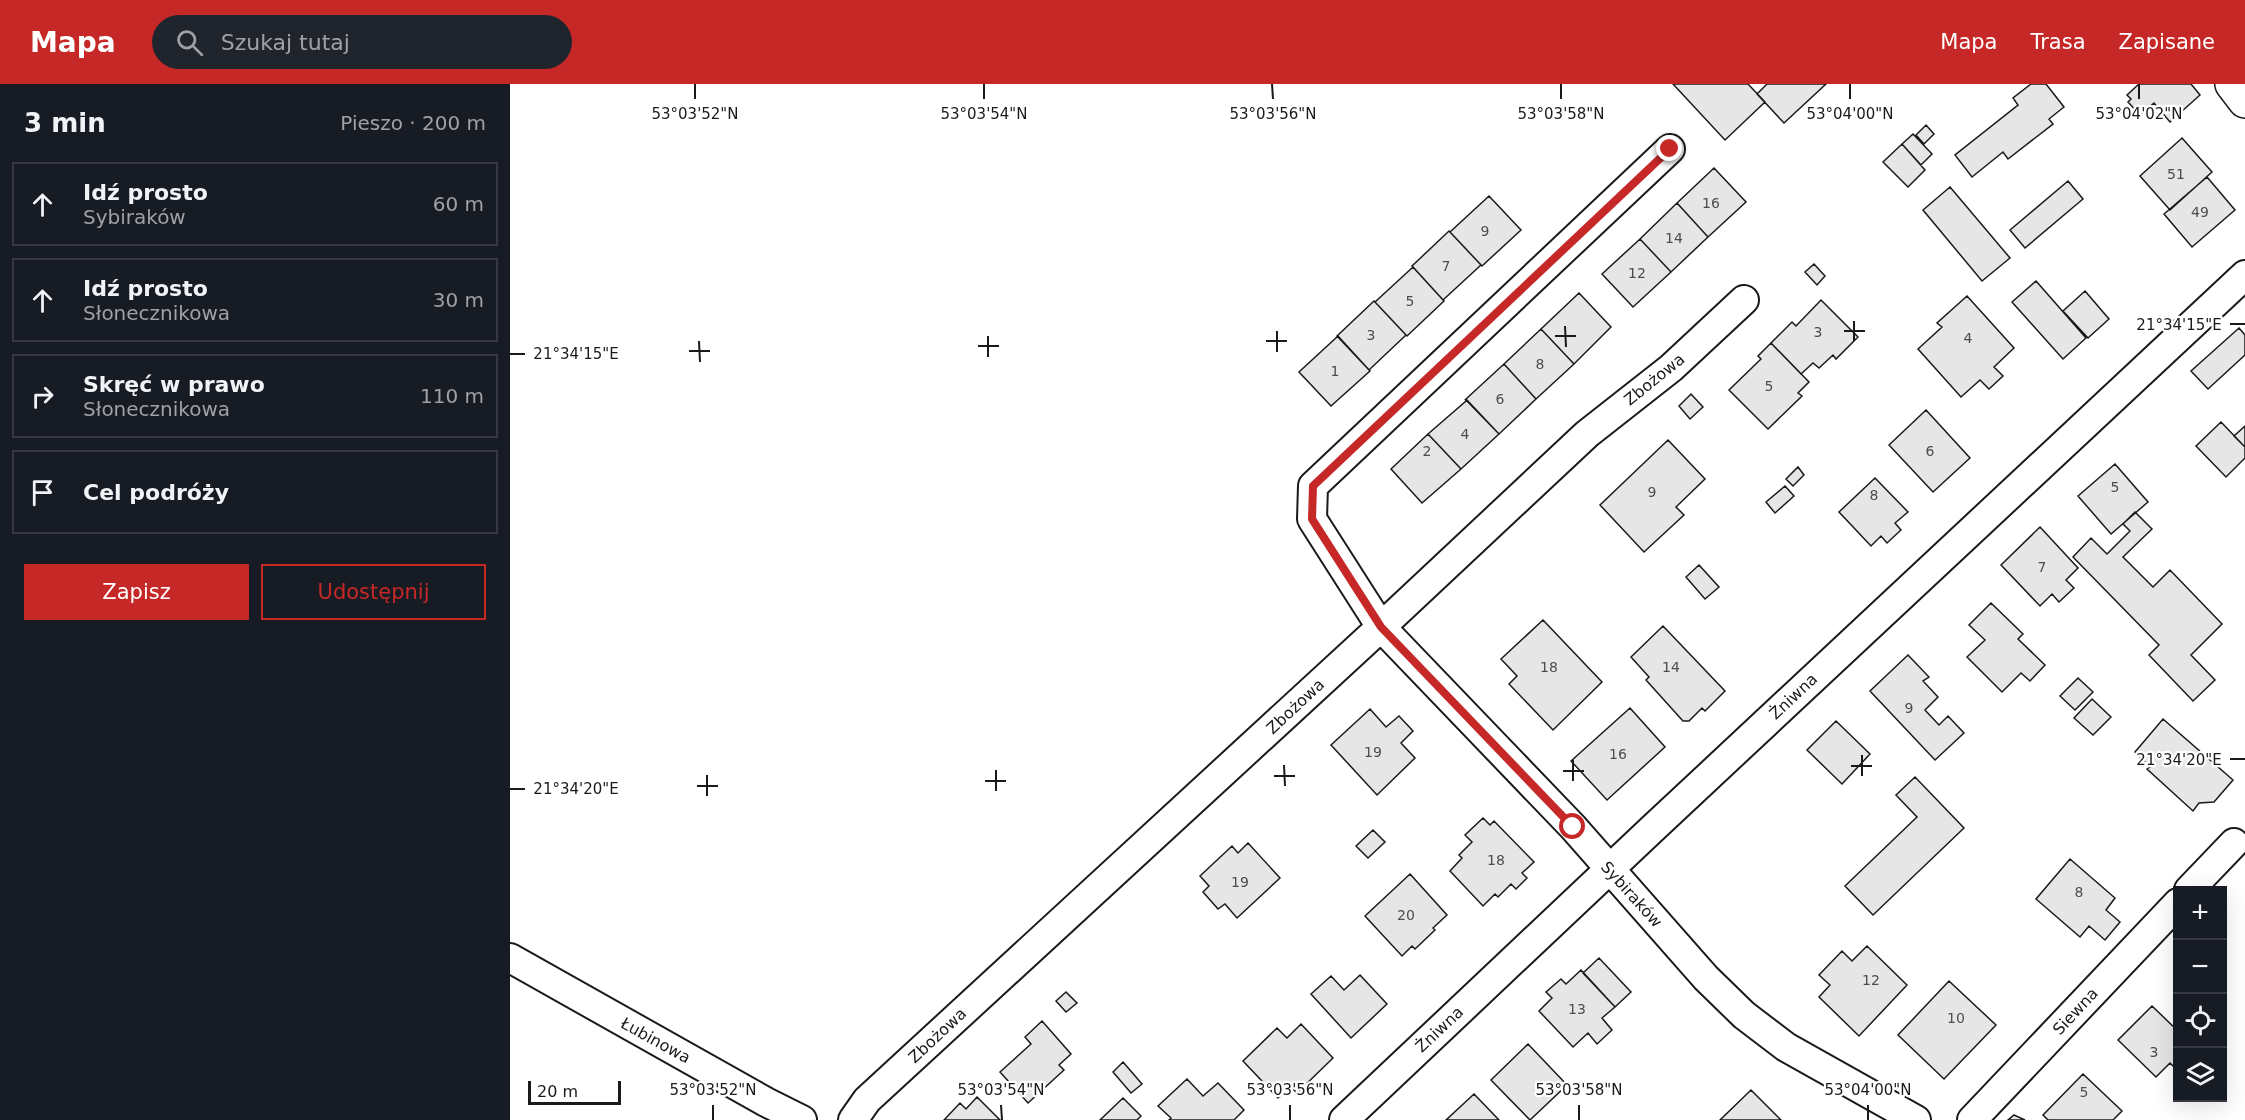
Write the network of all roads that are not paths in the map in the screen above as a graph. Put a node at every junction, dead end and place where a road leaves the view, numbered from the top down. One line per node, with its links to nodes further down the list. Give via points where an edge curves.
1 (2232, 84): 2 (street)
2 (2245, 101)
3 (1670, 149): 6 (street, Sybiraków, via 1313,486 1312,519)
4 (2245, 275): 8 (street, Żniwna)
5 (1744, 300): 6 (street, Zbożowa, via 1671,368 1587,434)
6 (1381, 627): 8 (street, Sybiraków); 13 (street, Zbożowa, via 867,1100)
7 (2234, 843): 9 (street)
8 (1610, 868): 14 (street, Żniwna); 15 (street, Sybiraków, via 1706,978 1744,1015 1786,1047)
9 (2194, 886)
10 (2173, 908): 16 (street, Siewna)
11 (510, 958): 12 (street, Łubinowa)
12 (802, 1120)
13 (854, 1120)
14 (1344, 1120)
15 (1916, 1120)
16 (1972, 1120)

